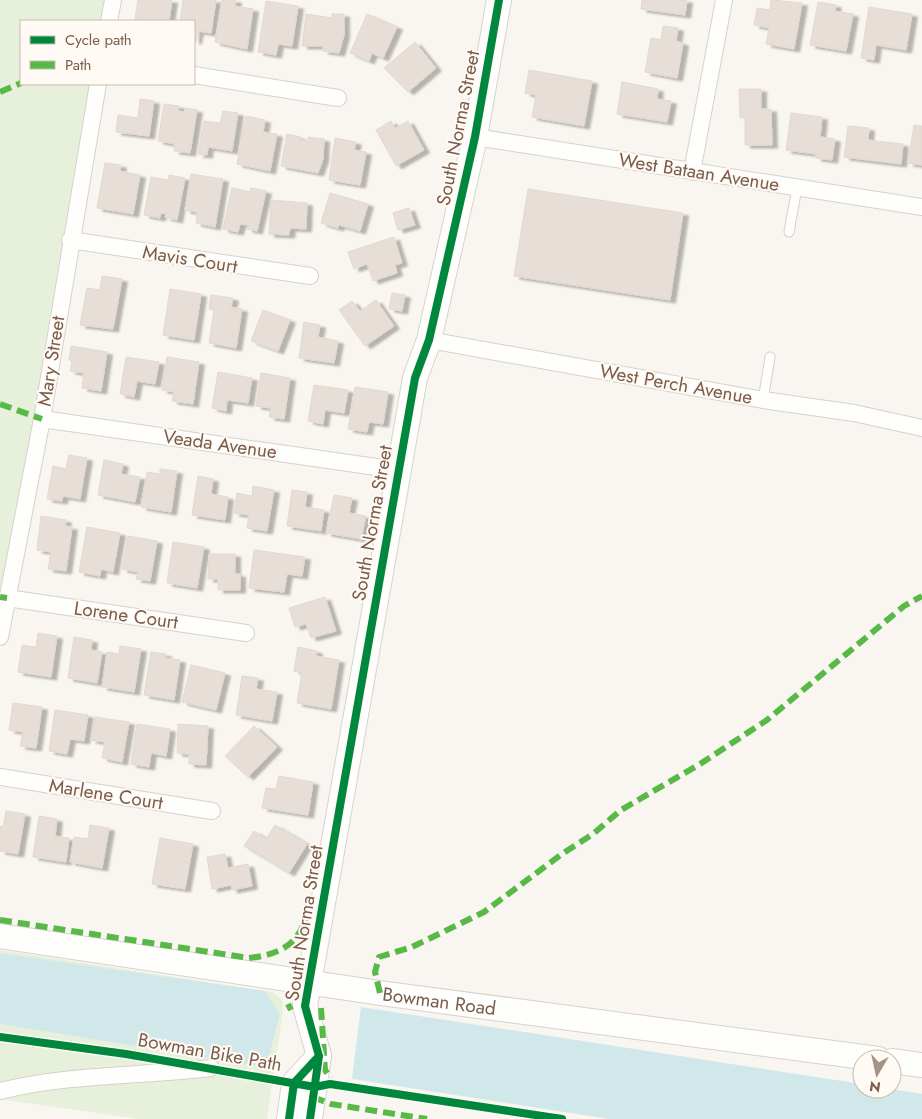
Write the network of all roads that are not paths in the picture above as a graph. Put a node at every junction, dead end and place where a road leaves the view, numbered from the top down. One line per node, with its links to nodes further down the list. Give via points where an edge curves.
1 (113, 0): 4 (street)
2 (499, 0): 8 (street, South Norma Street)
3 (724, 0): 9 (street)
4 (109, 20)
5 (195, 75): 7 (street)
6 (98, 85): 13 (street, Mary Street)
7 (338, 98)
8 (475, 137): 9 (street, West Bataan Avenue); 15 (street, South Norma Street)
9 (692, 172): 10 (street, West Bataan Avenue)
10 (796, 188): 11 (street, West Bataan Avenue); 12 (lane)
11 (922, 207)
12 (790, 232)
13 (70, 240): 14 (street, Mavis Court); 18 (street, Mary Street)
14 (310, 276)
15 (429, 340): 17 (street, West Perch Avenue); 20 (street, South Norma Street, via 415,378)
16 (770, 356): 17 (lane)
17 (763, 400): 19 (street, West Perch Avenue, via 854,413)
18 (42, 419): 20 (street, Veada Avenue); 21 (street, Mary Street)
19 (922, 428)
20 (398, 470): 27 (street, South Norma Street)
21 (7, 598): 22 (street, Lorene Court); 23 (street, Mary Street)
22 (246, 633)
23 (0, 637)
24 (0, 777): 25 (street, Marlene Court)
25 (212, 811)
26 (0, 936): 27 (street, Bowman Road)
27 (309, 983): 28 (street, South Norma Street, via 305,1006); 29 (street, Bowman Road)
28 (319, 1056): 34 (street, via 294,1083); 35 (street, South Norma Street)
29 (852, 1056)
30 (902, 1062): 31 (street)
31 (922, 1064)
32 (211, 1068): 33 (street, via 38,1082)
33 (0, 1091)
34 (289, 1119)
35 (310, 1119)

